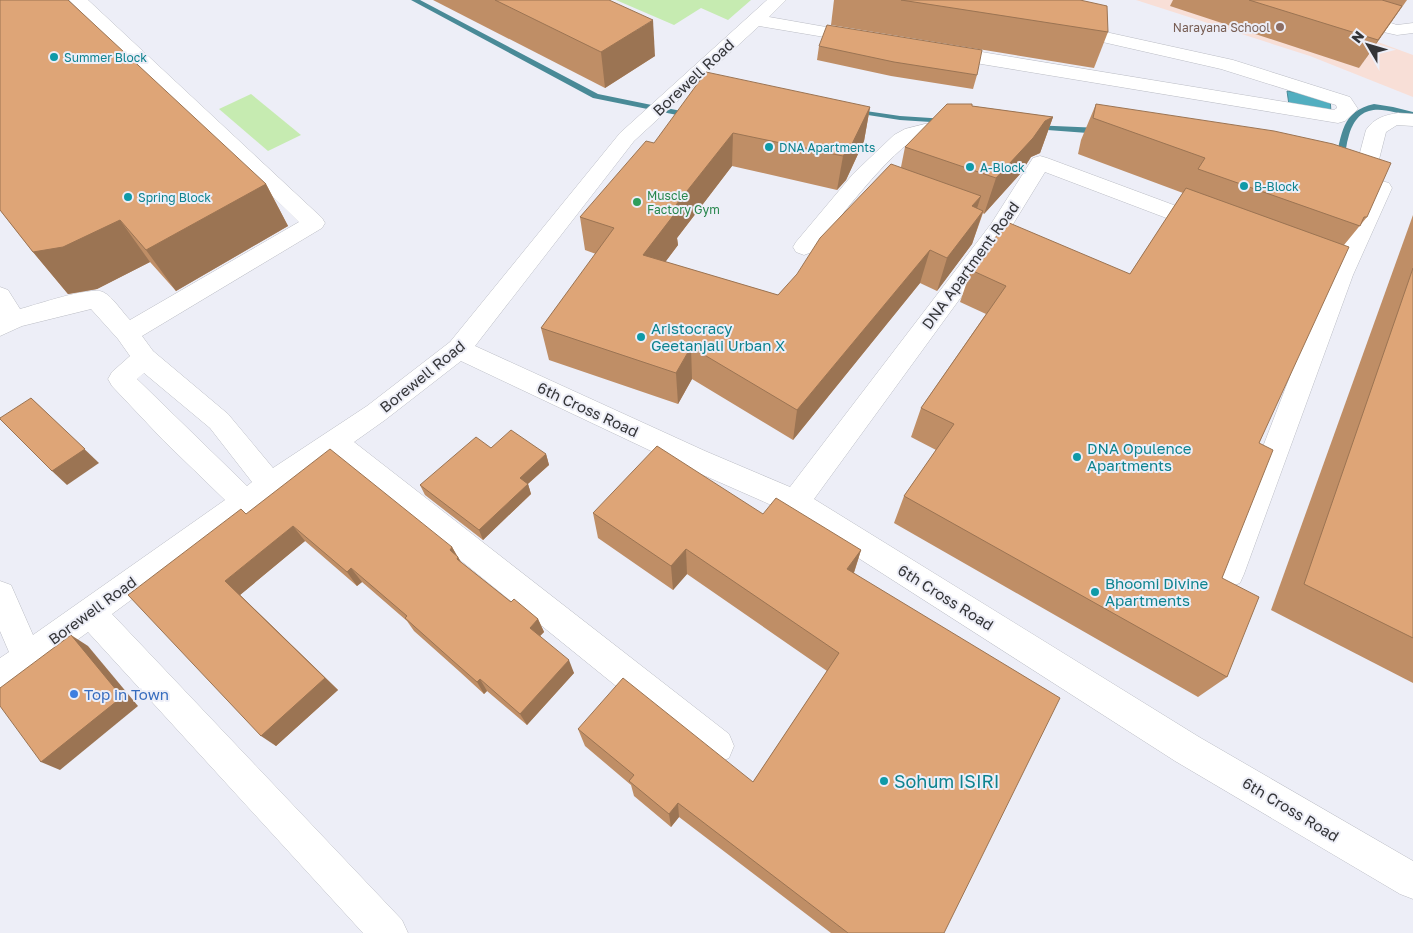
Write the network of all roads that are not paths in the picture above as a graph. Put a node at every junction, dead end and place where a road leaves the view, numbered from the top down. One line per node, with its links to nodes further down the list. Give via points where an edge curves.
1 (78, 0): 17 (street, via 314,223)
2 (777, 0): 4 (street, Borewell Road)
3 (1304, 0): 6 (street, via 1384,27 1397,30)
4 (756, 20): 7 (street); 18 (street, Borewell Road, via 628,137)
5 (1055, 26): 8 (street, via 1226,64 1343,100 1348,109 1338,117)
6 (1413, 28)
7 (877, 40)
8 (926, 49)
9 (1413, 120): 12 (street, via 1398,118 1380,124)
10 (977, 131): 14 (street, via 925,130 901,139 870,182)
11 (1323, 174): 12 (street)
12 (1362, 184): 24 (street, via 1381,188 1332,272)
13 (1222, 231): 23 (street, DNA Apartment Road, via 1040,164 990,226 986,243)
14 (804, 247)
15 (0, 296): 16 (street)
16 (7, 323): 17 (street, via 96,299)
17 (127, 333): 19 (street)
18 (459, 350): 20 (street, Borewell Road); 23 (street, 6th Cross Road)
19 (144, 358): 21 (street, via 219,421); 22 (street, via 121,378)
20 (334, 442): 21 (street, Borewell Road); 29 (street)
21 (270, 484): 22 (street, Borewell Road)
22 (245, 502): 26 (street, Borewell Road)
23 (795, 502): 30 (street, 6th Cross Road, via 1187,748)
24 (1229, 574)
25 (0, 595): 27 (street)
26 (90, 612): 27 (street, Borewell Road); 31 (street)
27 (27, 658): 28 (street, Borewell Road)
28 (0, 677)
29 (717, 746)
30 (1413, 881)
31 (389, 933)

